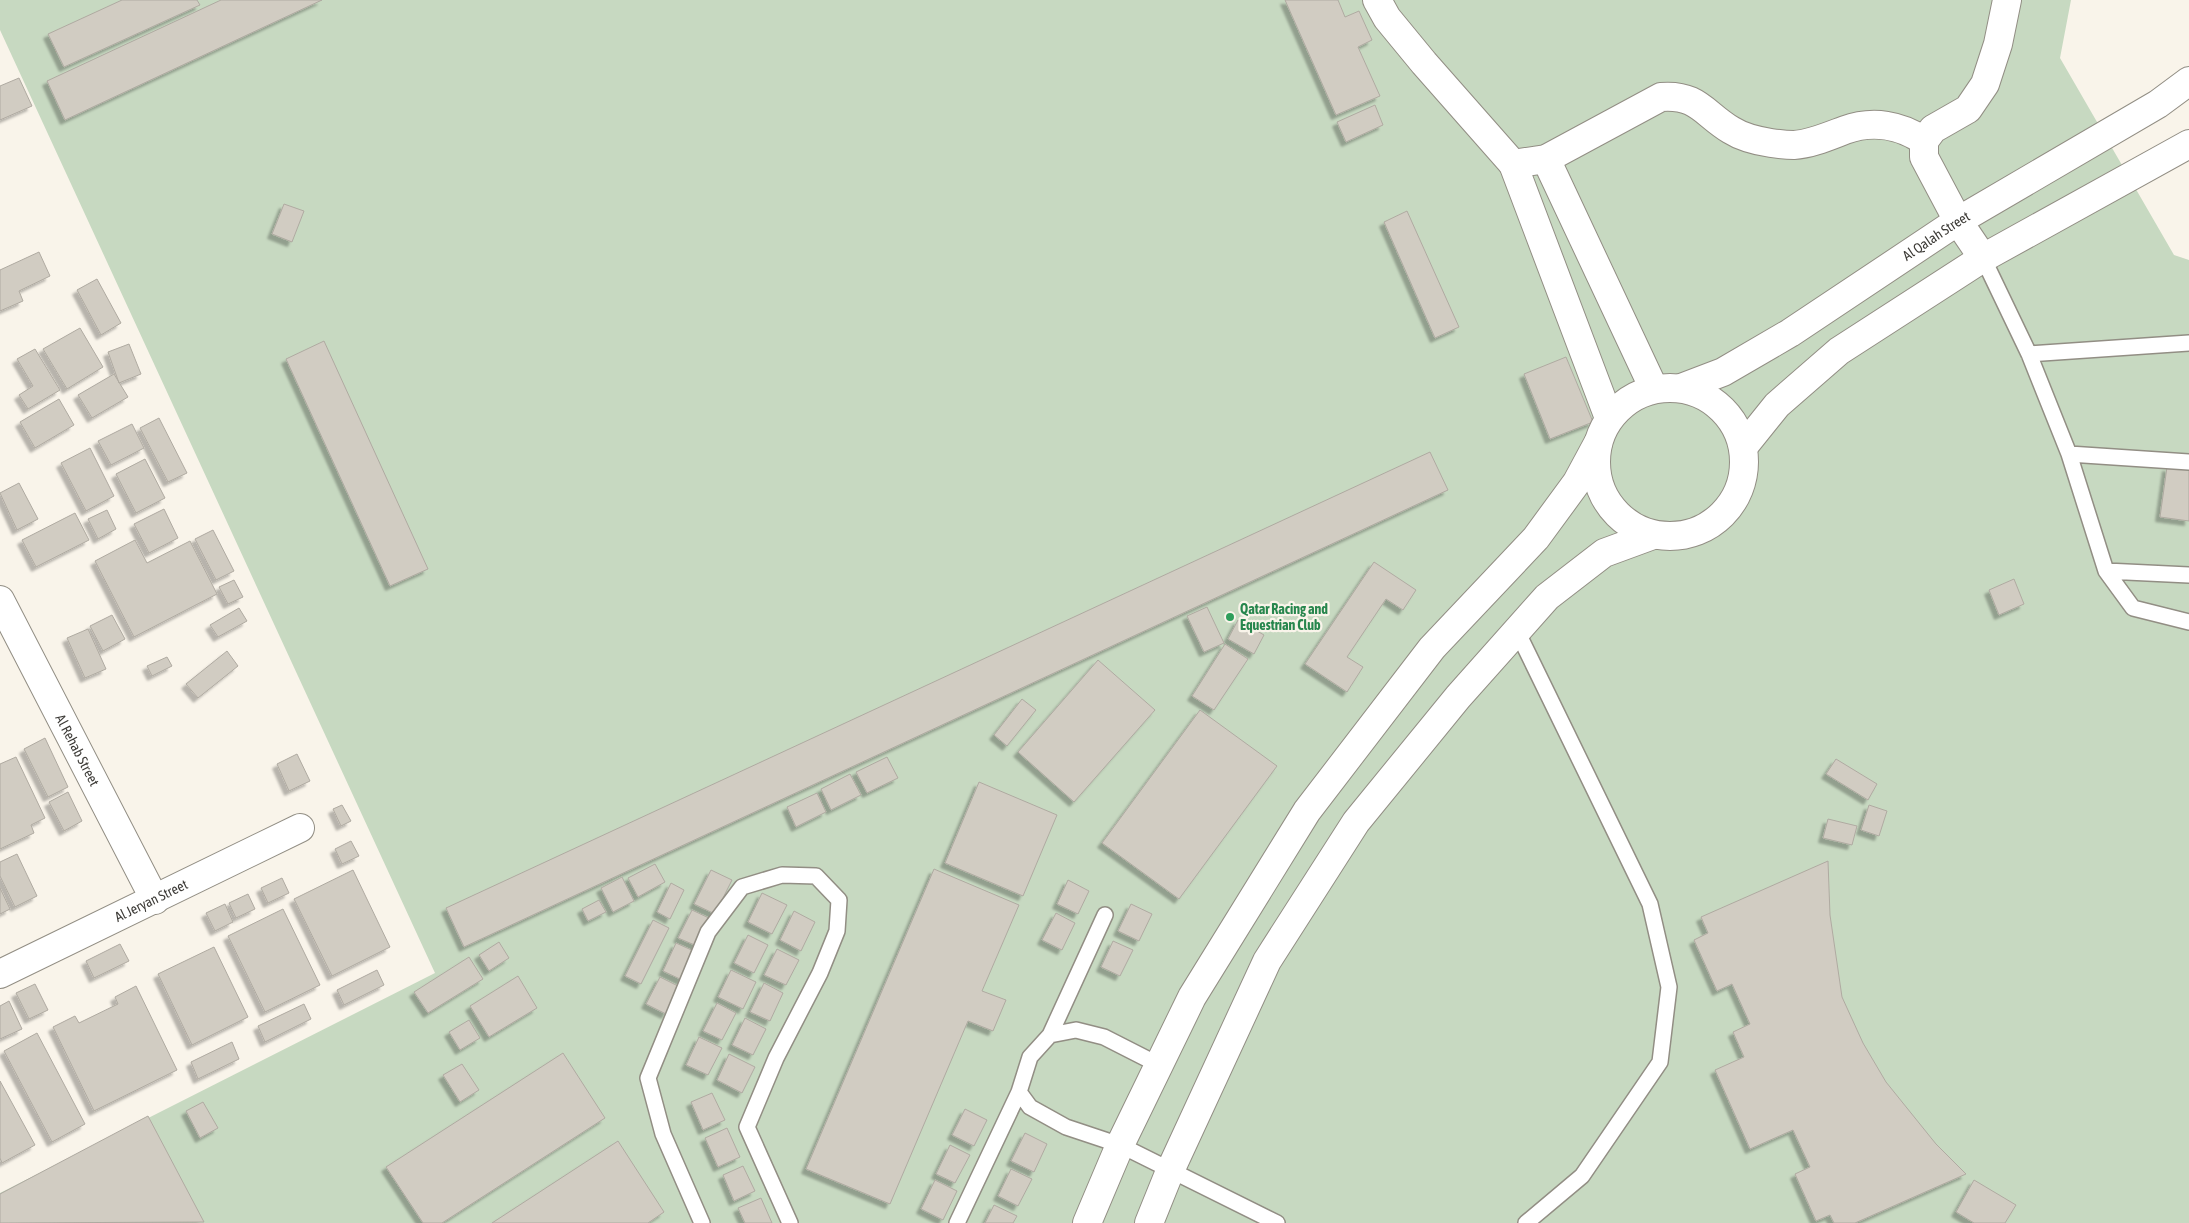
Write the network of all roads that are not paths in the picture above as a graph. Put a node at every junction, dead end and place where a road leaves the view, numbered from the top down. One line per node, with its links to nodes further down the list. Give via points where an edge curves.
1 (1377, 0): 7 (street, via 1386,18)
2 (2007, 0): 4 (street, via 1985,84 1968,109 1933,129)
3 (2189, 81): 8 (street, Al Qalah Street, via 2158,104)
4 (1924, 142): 6 (street, via 1910,131 1888,125 1855,127 1794,145 1768,142 1731,130 1702,106 1673,96 1661,97); 8 (street, via 1924,157)
5 (2189, 144): 9 (street)
6 (1546, 159): 7 (street); 13 (street)
7 (1513, 164): 14 (street)
8 (1958, 221): 9 (street); 12 (street, Al Qalah Street, via 1790,333 1723,372)
9 (1983, 258): 11 (lane); 16 (street, via 1839,351 1778,405)
10 (2189, 344): 11 (lane)
11 (2029, 354): 17 (lane)
12 (1681, 388): 13 (street); 16 (street, via 1710,398 1731,419)
13 (1654, 390): 14 (street, via 1624,404)
14 (1609, 418): 15 (street)
15 (1598, 443): 19 (street, via 1596,472 1606,501 1626,522); 30 (street, via 1577,482 1536,538 1432,648 1307,811 1192,997)
16 (1744, 446): 19 (street, via 1744,476 1732,504 1711,525 1683,536)
17 (2069, 454): 18 (lane); 20 (lane)
18 (2189, 462)
19 (1653, 535): 24 (street, via 1604,553 1547,597)
20 (2106, 571): 21 (lane); 23 (lane, via 2133,608)
21 (2189, 576)
22 (0, 600): 26 (street, Al Rehab Street)
23 (2189, 622)
24 (1517, 631): 33 (street, via 1458,697 1356,822 1267,961); 40 (lane, via 1650,904 1669,986 1660,1062 1582,1176)
25 (300, 828): 26 (street, Al Jeryan Street)
26 (154, 900): 28 (street, Al Jeryan Street)
27 (1105, 915): 29 (lane)
28 (0, 974)
29 (1050, 1035): 30 (lane, via 1076,1030 1126,1047); 31 (lane, via 1030,1057)
30 (1159, 1065): 32 (street)
31 (1019, 1092): 32 (lane, via 1030,1107 1047,1118); 36 (lane)
32 (1120, 1145): 33 (lane); 37 (street)
33 (1170, 1171): 38 (street); 39 (lane)
34 (702, 1223): 35 (lane, via 663,1134 648,1078 708,932 742,887 782,875 816,876 838,900 837,931 747,1127)
35 (790, 1223)
36 (957, 1223)
37 (1087, 1223)
38 (1149, 1223)
39 (1277, 1223)
40 (1526, 1223)

